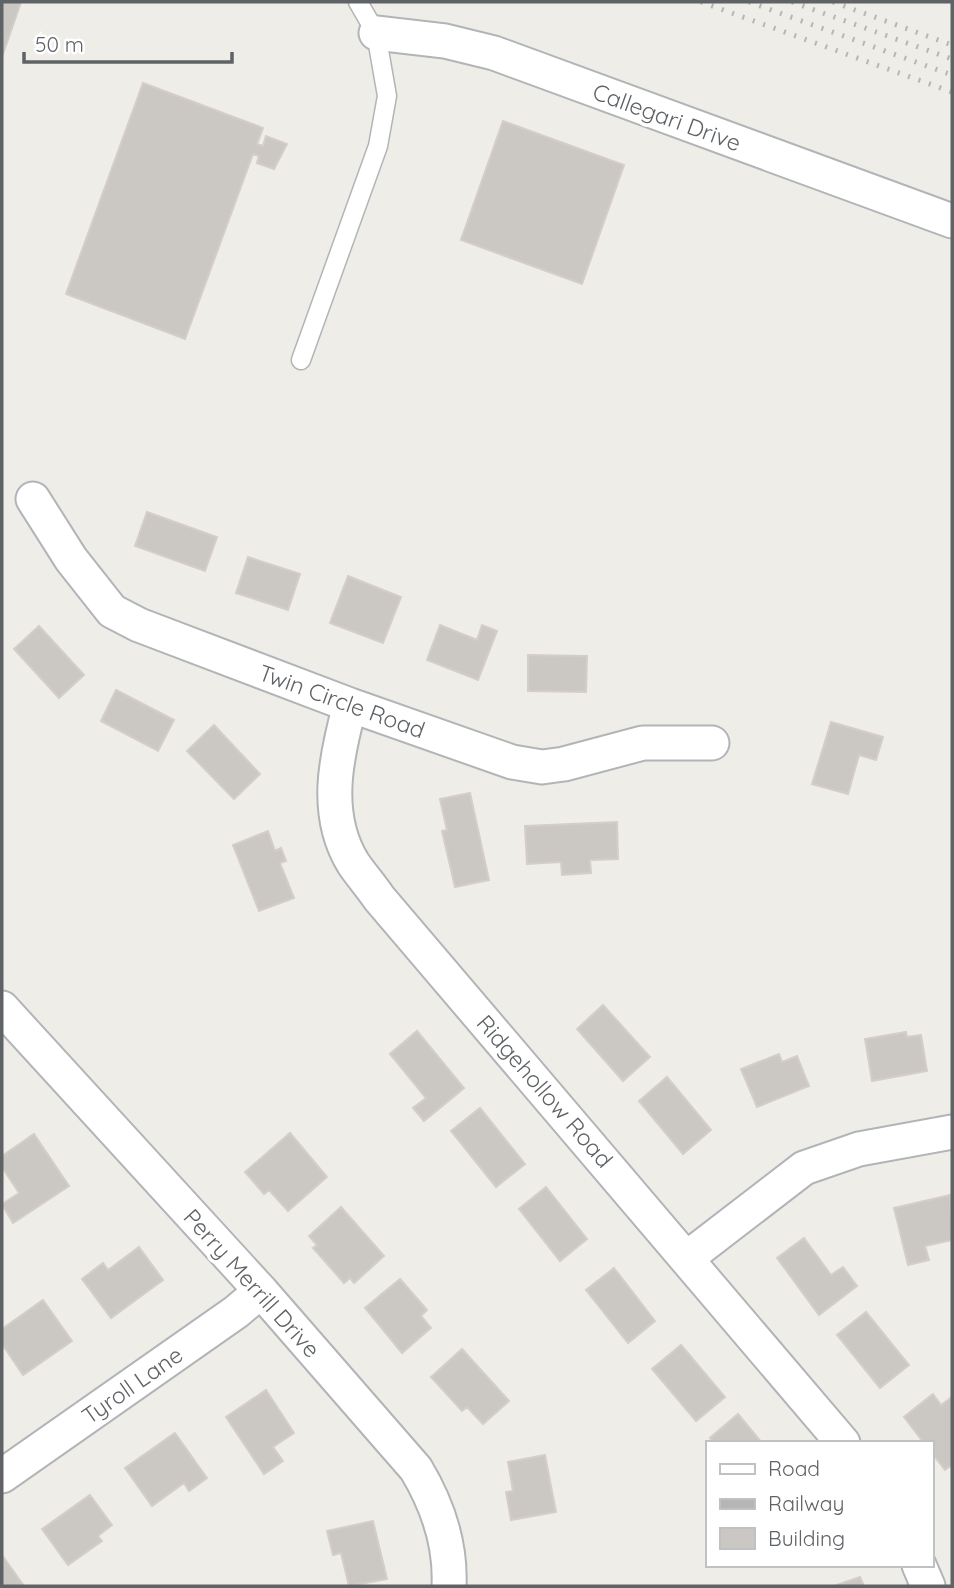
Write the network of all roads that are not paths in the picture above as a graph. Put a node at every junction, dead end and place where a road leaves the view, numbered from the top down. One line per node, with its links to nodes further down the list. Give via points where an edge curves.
1 (358, 2): 2 (lane)
2 (376, 33): 3 (street, Callegari Drive, via 445,41 494,53); 4 (lane, via 387,96 378,146)
3 (952, 221)
4 (301, 360)
5 (33, 499): 6 (street, Twin Circle Road, via 71,559 112,611)
6 (350, 705): 7 (street, Twin Circle Road, via 512,762 542,767 643,743); 10 (street, Ridgehollow Road, via 335,778 340,835 353,863)
7 (712, 743)
8 (2, 1008): 11 (street, Perry Merrill Drive)
9 (952, 1132): 10 (street, via 859,1149 804,1168)
10 (687, 1258): 12 (street, Ridgehollow Road)
11 (261, 1291): 13 (street, Tyroll Lane); 15 (street, Perry Merrill Drive, via 416,1469 442,1522)
12 (841, 1441)
13 (2, 1476)
14 (920, 1567): 16 (street)
15 (449, 1586)
16 (928, 1586)

